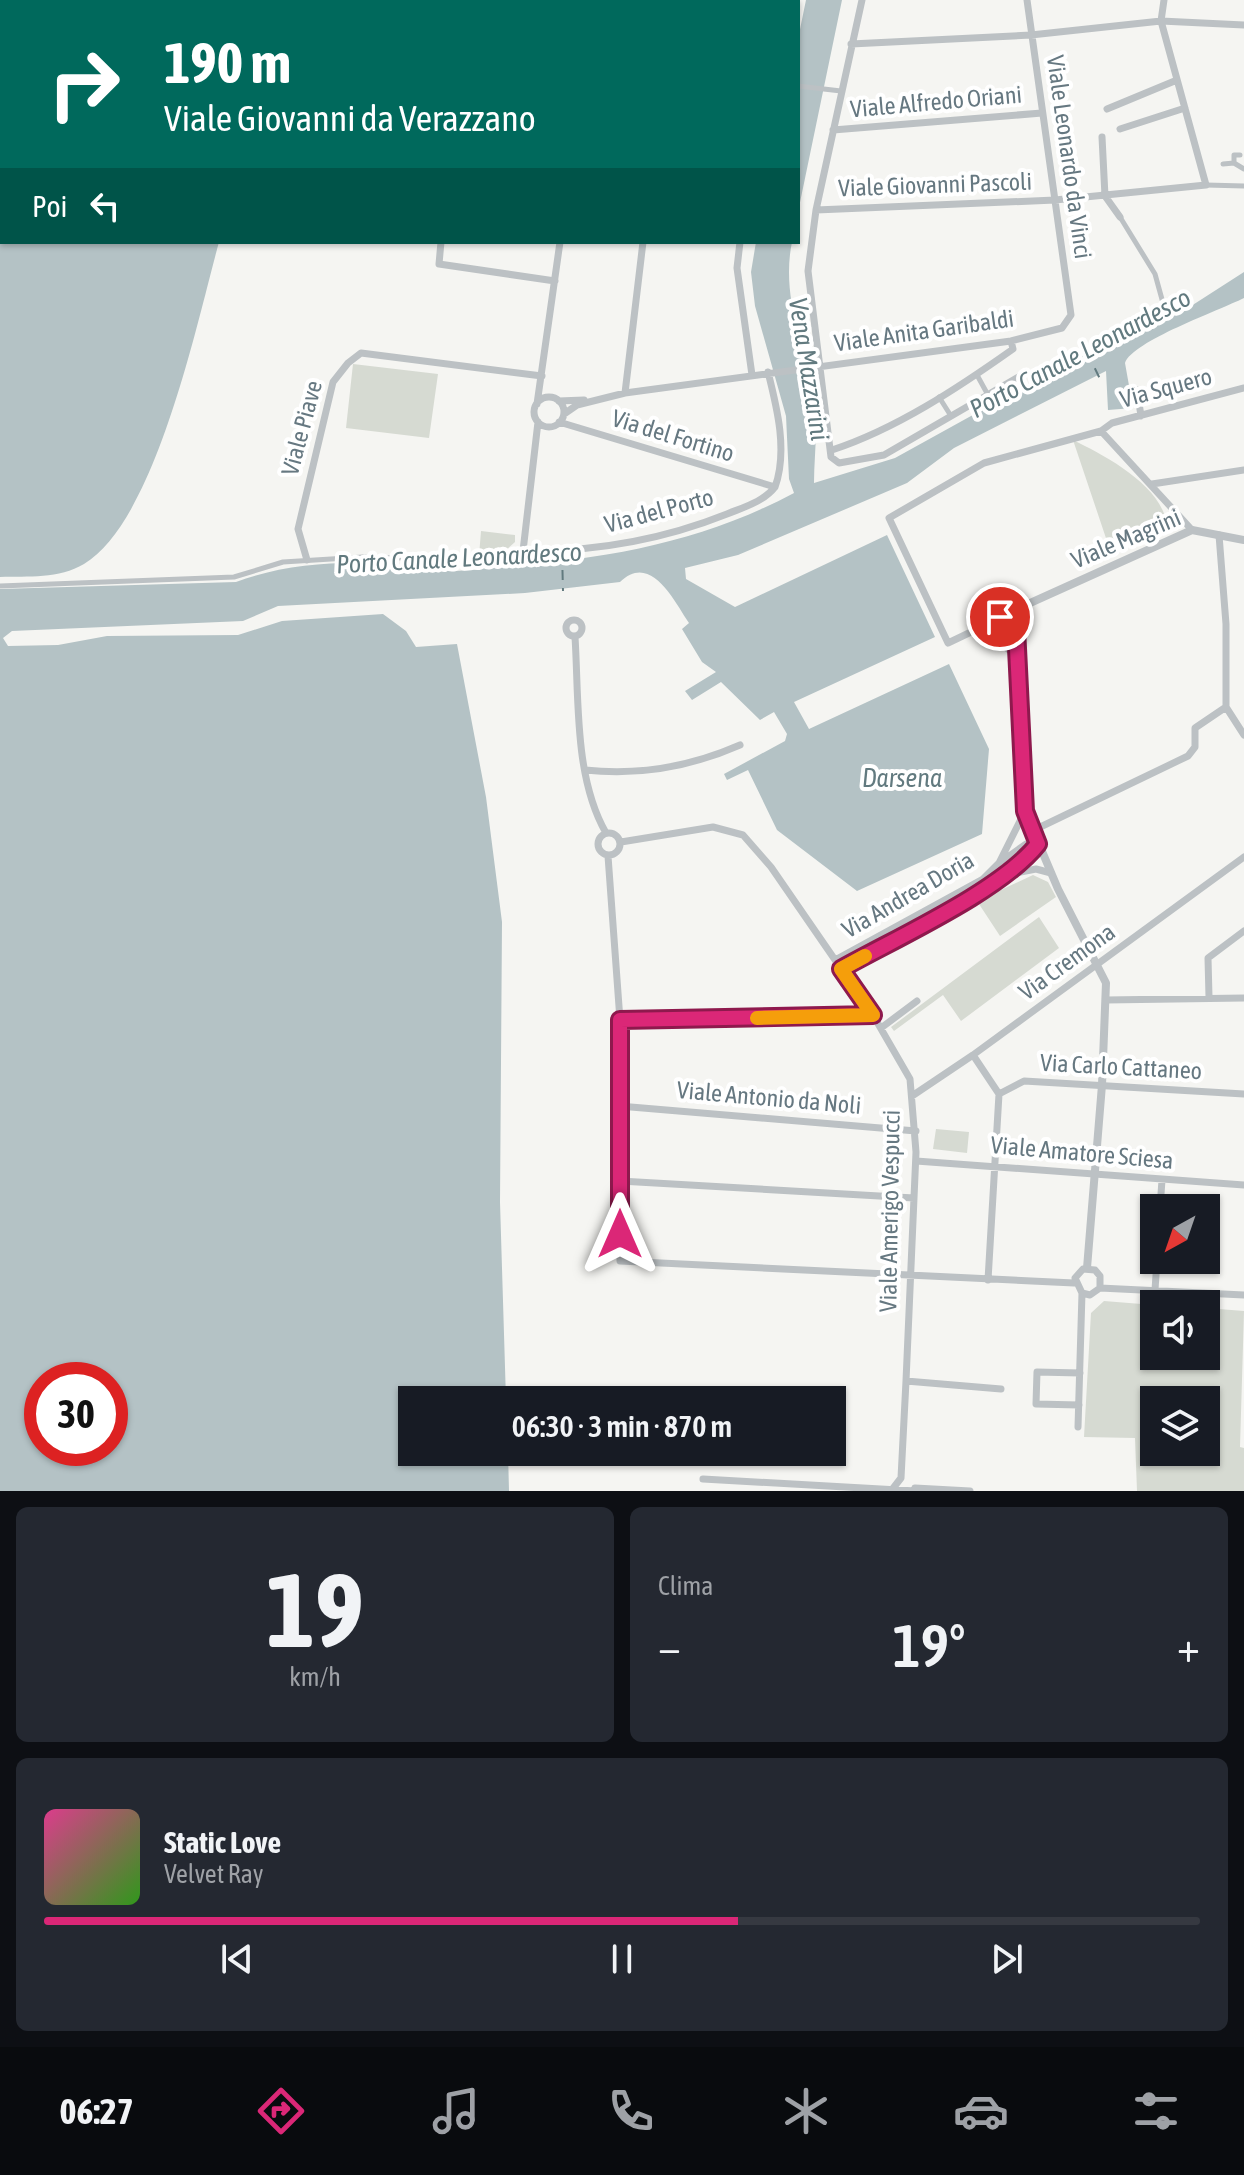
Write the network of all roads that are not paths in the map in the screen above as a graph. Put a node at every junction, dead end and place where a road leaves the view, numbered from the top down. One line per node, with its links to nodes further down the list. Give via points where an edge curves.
1 (862, 0): 7 (street)
2 (1027, 0): 6 (street, Viale Leonardo da Vinci)
3 (1164, 0): 4 (street)
4 (1161, 21): 5 (street); 6 (street); 8 (street)
5 (1244, 25)
6 (1031, 35): 7 (street); 13 (street, Viale Leonardo da Vinci)
7 (851, 44): 10 (street)
8 (1177, 80): 11 (street); 12 (street)
9 (800, 86): 10 (street)
10 (838, 91): 15 (street)
11 (1185, 108): 14 (street); 21 (street)
12 (1107, 109)
13 (1042, 113): 15 (street, Viale Alfredo Oriani); 24 (street, Viale Leonardo da Vinci)
14 (1120, 129)
15 (833, 130): 25 (street)
16 (1102, 137): 23 (street)
17 (1240, 155): 18 (street, via 1234,155)
18 (1234, 163): 19 (street); 20 (street)
19 (1223, 164)
20 (1244, 169)
21 (1206, 184): 22 (street); 23 (street, Viale Giovanni Pascoli)
22 (1244, 186)
23 (1105, 196): 24 (street, Viale Giovanni Pascoli); 26 (street)
24 (1055, 200): 25 (street, Viale Giovanni Pascoli); 33 (street, Viale Leonardo da Vinci)
25 (816, 210): 35 (street, via 808,271)
26 (1120, 217): 32 (street, via 1155,274)
27 (441, 244): 31 (street, via 439,264)
28 (560, 244): 31 (street)
29 (643, 244): 43 (street)
30 (740, 244): 38 (street, via 738,280)
31 (555, 281): 40 (street)
32 (1163, 303)
33 (1069, 320): 34 (street, Viale Anita Garibaldi, via 1049,334)
34 (1011, 341): 35 (street, Viale Anita Garibaldi); 39 (street, via 1013,349)
35 (820, 365): 36 (street, Viale Anita Garibaldi); 57 (street)
36 (768, 372): 38 (street, Viale Anita Garibaldi); 60 (street, via 778,412 781,463)
37 (1027, 372): 44 (street)
38 (752, 375): 43 (street, Viale Anita Garibaldi)
39 (977, 375): 44 (street); 45 (street)
40 (542, 376): 46 (street); 48 (street); 65 (street, Viale Piave, via 361,353 348,363 333,382 303,501 298,529)
41 (1244, 388): 50 (street, Via Squero)
42 (1137, 390): 50 (street)
43 (625, 393): 47 (street, Viale Anita Garibaldi)
44 (988, 395): 51 (street)
45 (938, 397): 51 (street); 57 (street, via 860,441)
46 (556, 399): 47 (street, Viale Anita Garibaldi); 48 (street, via 544,398); 49 (street)
47 (591, 400): 49 (street, Viale Anita Garibaldi)
48 (537, 404): 52 (street)
49 (564, 414): 53 (street)
50 (1141, 416): 54 (street, Via Squero)
51 (951, 417): 57 (street, via 884,455 834,462)
52 (538, 422): 53 (street, via 551,427); 64 (street)
53 (559, 422): 60 (street, Via del Fortino)
54 (1112, 423): 55 (street, Via Squero); 56 (street)
55 (1101, 431): 56 (street); 69 (street, Viale Magrini, via 984,463 889,518 948,643)
56 (1117, 446): 59 (street)
57 (832, 450)
58 (1244, 470): 59 (street)
59 (1152, 484): 61 (street)
60 (775, 487): 64 (street, Via del Porto, via 755,502 681,531 571,552)
61 (1192, 530): 62 (street, Viale Magrini); 67 (street, Viale Magrini)
62 (1219, 535): 63 (street, Viale Magrini); 73 (street)
63 (1244, 540)
64 (523, 551): 65 (street, Via del Porto, via 489,560)
65 (307, 560): 66 (street, Via del Porto, via 271,564 234,577)
66 (0, 586)
67 (1027, 606): 68 (street, Viale Magrini); 70 (street)
68 (999, 619): 69 (street, Viale Magrini); 70 (street, via 1011,620); 72 (street, via 991,630)
69 (971, 635): 72 (street, Viale Magrini)
70 (1011, 636): 72 (street); 77 (street)
71 (575, 637): 76 (street)
72 (993, 637)
73 (1226, 707): 74 (street); 78 (street, via 1195,728 1195,747 1188,756)
74 (1244, 735)
75 (740, 745): 76 (street, via 701,762 626,772)
76 (585, 770): 79 (street)
77 (1025, 811): 78 (street); 84 (street, Via Andrea Doria)
78 (1032, 831): 81 (street)
79 (606, 833): 80 (street, via 614,833); 82 (street, via 598,845)
80 (621, 842): 82 (street, via 618,852); 90 (street, Viale Amerigo Vespucci, via 713,827 743,835)
81 (1038, 844): 84 (street, Via Andrea Doria, via 1026,844); 85 (street); 86 (street, Via Andrea Doria)
82 (608, 856): 98 (street)
83 (1244, 857): 91 (street, Via Cremona)
84 (999, 863): 87 (street, Via Andrea Doria)
85 (1051, 873): 86 (street, Via Andrea Doria, via 1036,869); 91 (street)
86 (1005, 876): 88 (street, Via Andrea Doria)
87 (952, 896): 88 (street); 90 (street, Via Andrea Doria)
88 (956, 905): 92 (street, Via Andrea Doria)
89 (1244, 931): 93 (street, via 1208,958)
90 (835, 960): 92 (street, Viale Amerigo Vespucci)
91 (1098, 964): 95 (street); 100 (street, Via Cremona)
92 (841, 969): 97 (street, Viale Amerigo Vespucci)
93 (1209, 997): 94 (street); 95 (street)
94 (1244, 998)
95 (1106, 1000): 101 (street)
96 (917, 1001): 99 (street)
97 (873, 1015): 98 (street); 99 (street, Viale Amerigo Vespucci)
98 (620, 1020): 105 (street)
99 (881, 1028): 104 (street, Viale Amerigo Vespucci, via 910,1079)
100 (973, 1055): 102 (street); 104 (street, Via Cremona)
101 (1102, 1085): 102 (street, Via Carlo Cattaneo, via 1024,1081); 103 (street, Via Carlo Cattaneo); 109 (street)
102 (999, 1094): 108 (street)
103 (1244, 1094)
104 (912, 1096): 106 (street, Viale Amerigo Vespucci)
105 (619, 1106): 106 (street, Viale Antonio da Noli); 111 (street)
106 (916, 1131): 107 (street, Viale Amerigo Vespucci)
107 (916, 1161): 108 (street, Viale Amatore Sciesa); 114 (street, Viale Amerigo Vespucci)
108 (993, 1165): 109 (street, Viale Amatore Sciesa); 118 (street)
109 (1096, 1176): 110 (street, Viale Amatore Sciesa); 115 (street)
110 (1162, 1180): 112 (street, Viale Amatore Sciesa); 113 (street)
111 (620, 1181): 114 (street); 117 (street, via 620,1261)
112 (1244, 1185)
113 (1161, 1194)
114 (914, 1198): 117 (street, Viale Amerigo Vespucci)
115 (1087, 1268): 119 (street, via 1076,1274); 120 (street, via 1098,1273)
116 (1156, 1274): 121 (street)
117 (911, 1277): 118 (street); 126 (street, Viale Amerigo Vespucci)
118 (988, 1280): 119 (street)
119 (1074, 1283): 122 (street)
120 (1100, 1288): 121 (street); 122 (street)
121 (1155, 1290)
122 (1082, 1293): 125 (street)
123 (1220, 1294): 124 (street)
124 (1244, 1295)
125 (1080, 1373): 128 (street); 128 (street, via 1037,1372 1036,1404)
126 (906, 1381): 127 (street); 132 (street, Viale Amerigo Vespucci, via 901,1478)
127 (1001, 1389)
128 (1079, 1405): 129 (street)
129 (1078, 1427)
130 (703, 1479): 131 (street)
131 (822, 1488): 132 (street)
132 (892, 1489): 133 (street)
133 (915, 1490): 134 (street)
134 (970, 1491)

